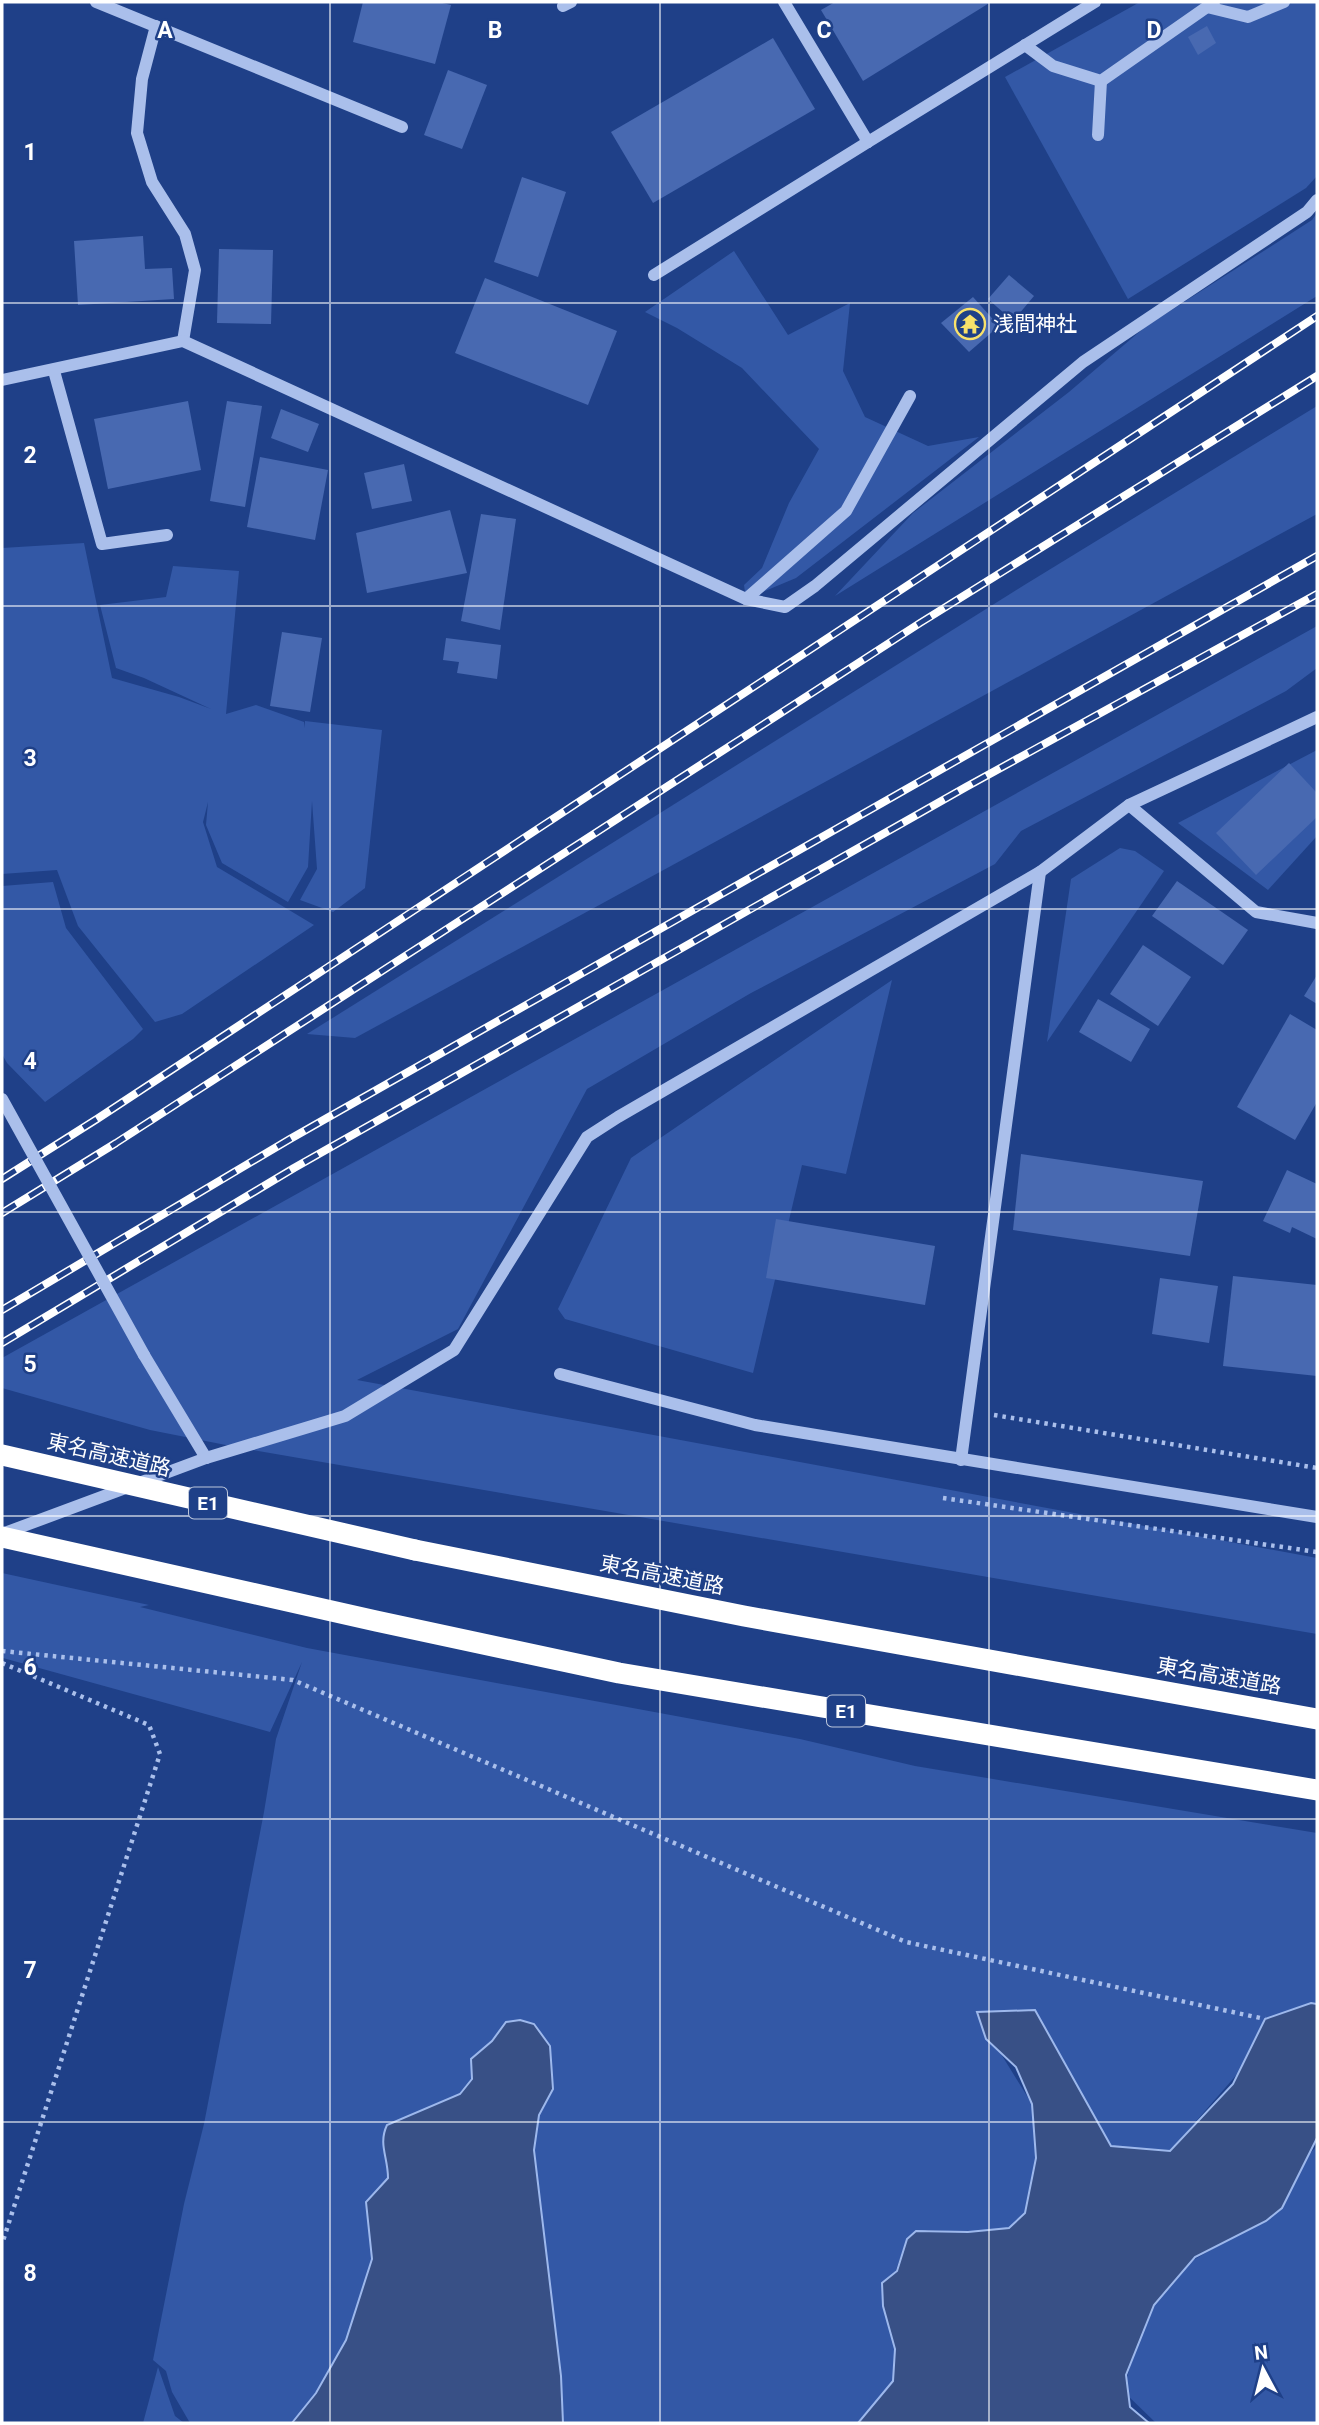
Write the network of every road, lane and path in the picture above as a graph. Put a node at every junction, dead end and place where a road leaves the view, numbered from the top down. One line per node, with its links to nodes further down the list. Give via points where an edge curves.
1 (96, 2): 6 (street)
2 (784, 2): 11 (street)
3 (1095, 2): 7 (street)
4 (1284, 2): 5 (street, via 1248,17)
5 (1211, 4): 8 (street)
6 (156, 26): 9 (street); 14 (street, via 142,79 137,133 152,181 185,234 195,270)
7 (1025, 45): 8 (street, via 1053,66); 11 (street)
8 (1101, 81): 10 (street)
9 (402, 127)
10 (1098, 135)
11 (868, 142): 13 (street)
12 (1317, 200): 19 (street, via 1307,212 1083,362 815,586 785,607)
13 (654, 275)
14 (183, 341): 15 (street); 19 (street)
15 (54, 371): 16 (street); 18 (street, via 102,544)
16 (2, 380)
17 (909, 396): 19 (street, via 846,511)
18 (167, 535)
19 (746, 600)
20 (1317, 716): 21 (street)
21 (1129, 805): 22 (street); 23 (street, via 1255,912)
22 (1040, 872): 28 (street, via 587,1137 454,1350 345,1416); 29 (street)
23 (1317, 923)
24 (2, 1099): 28 (street, bridge)
25 (560, 1374): 29 (street, via 755,1425)
26 (994, 1415): 30 (path)
27 (2, 1455): 37 (highway, 東名高速道路 / E1, bridge, via 415,1550 744,1616)
28 (205, 1458): 33 (street)
29 (961, 1460): 32 (street)
30 (1317, 1468)
31 (943, 1498): 34 (path)
32 (1317, 1517)
33 (2, 1535): 38 (highway, E1, via 619,1672)
34 (1317, 1552)
35 (2, 1651): 39 (path, via 293,1680 906,1942)
36 (2, 1663): 40 (path, via 149,1725 160,1754)
37 (1317, 1719)
38 (1317, 1790)
39 (1265, 2019)
40 (2, 2244)

